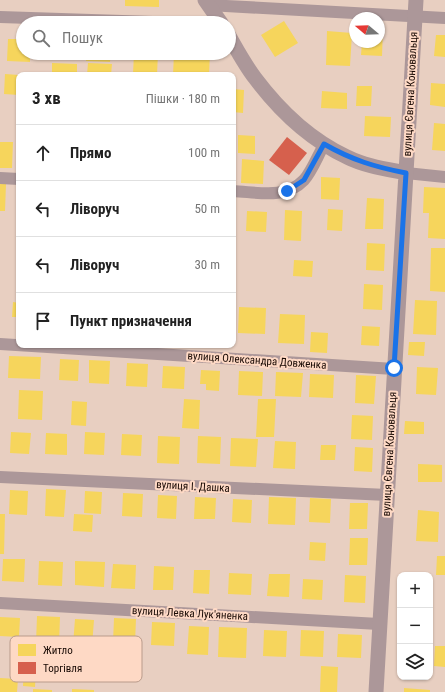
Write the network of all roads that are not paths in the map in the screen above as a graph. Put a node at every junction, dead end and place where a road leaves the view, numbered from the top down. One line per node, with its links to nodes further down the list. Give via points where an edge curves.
1 (416, 0): 4 (street, вулиця Євгена Коновальця)
2 (207, 2): 3 (street); 4 (street)
3 (216, 16)
4 (415, 16): 7 (street); 10 (street, вулиця Євгена Коновальця)
5 (0, 17): 6 (street)
6 (16, 18)
7 (445, 18)
8 (236, 47): 9 (street, via 254,77 274,101 301,127)
9 (324, 144): 10 (street, via 348,158); 14 (street, via 304,180 287,191 271,194)
10 (406, 173): 11 (street); 18 (street, вулиця Євгена Коновальця)
11 (445, 177)
12 (0, 178): 13 (street)
13 (16, 179)
14 (236, 190)
15 (0, 344): 16 (street, вулиця Олександра Довженка)
16 (16, 345)
17 (66, 348): 18 (street, вулиця Олександра Довженка)
18 (394, 368): 20 (street, вулиця Євгена Коновальця)
19 (0, 477): 20 (street, вулиця І. Дашка)
20 (387, 495): 22 (street, вулиця Євгена Коновальця)
21 (0, 603): 22 (street, вулиця Левка Лук'яненка)
22 (379, 624): 23 (street, вулиця Євгена Коновальця)
23 (376, 692)

